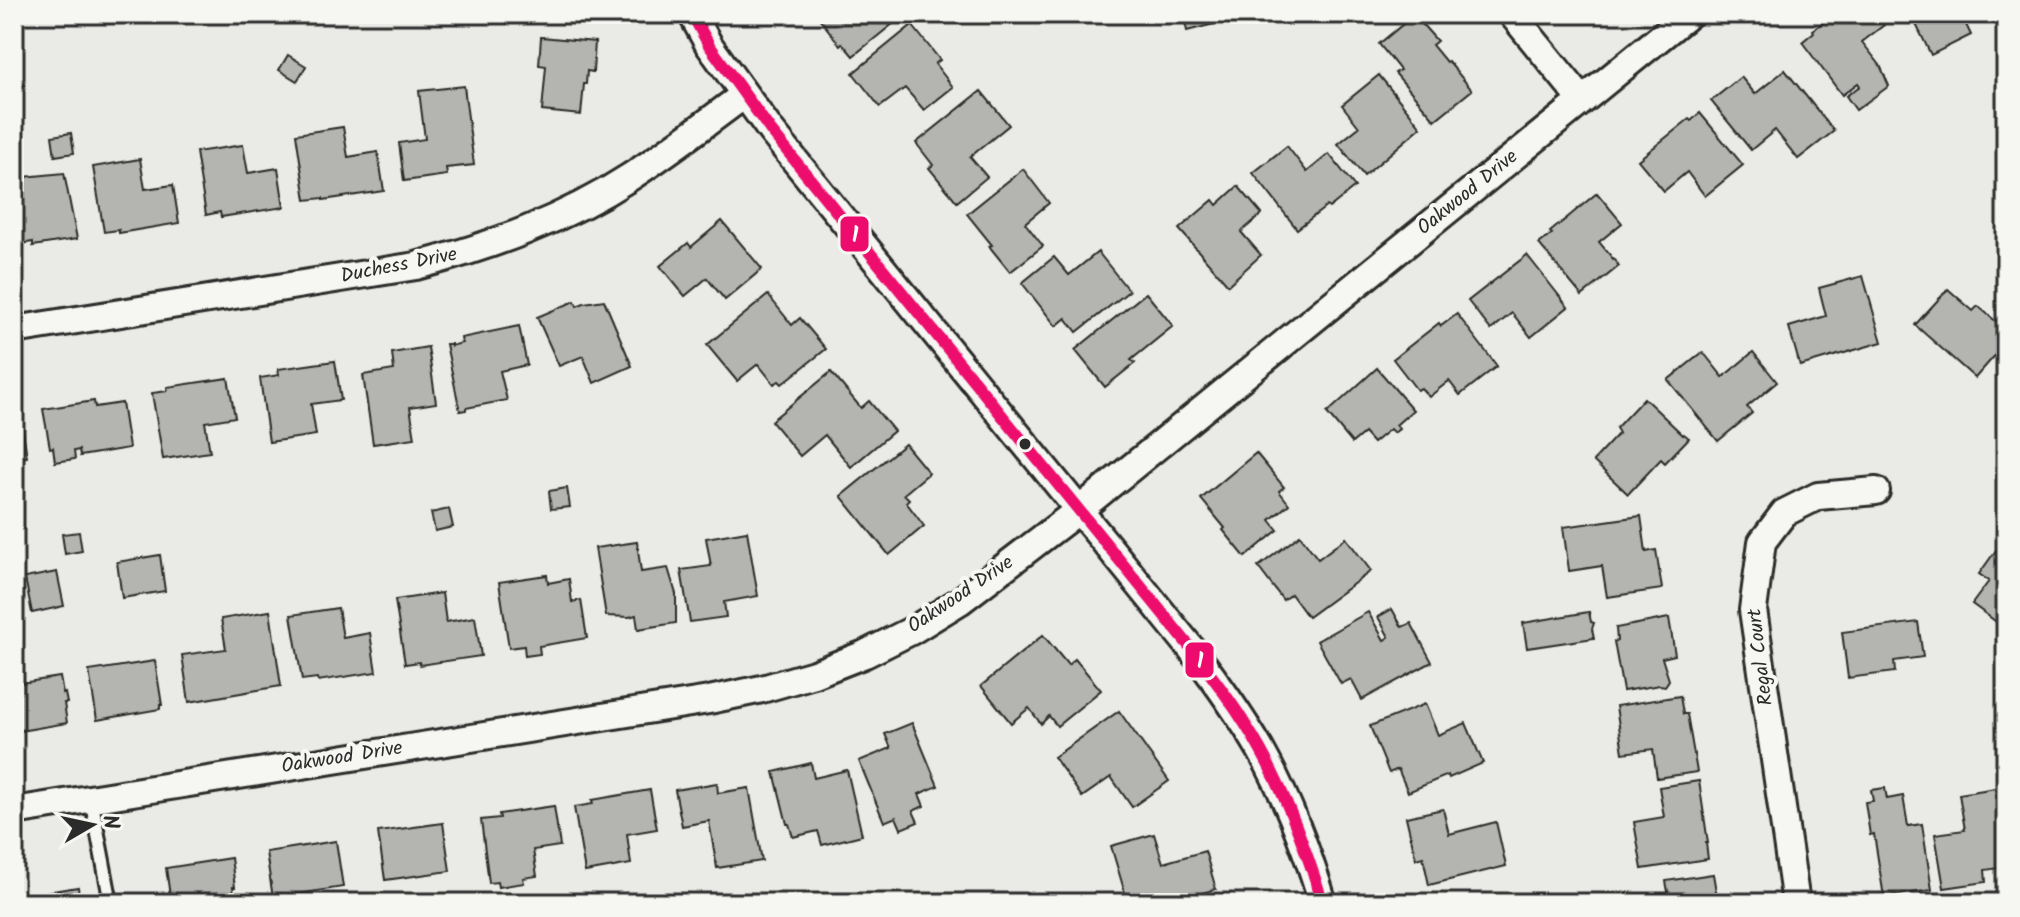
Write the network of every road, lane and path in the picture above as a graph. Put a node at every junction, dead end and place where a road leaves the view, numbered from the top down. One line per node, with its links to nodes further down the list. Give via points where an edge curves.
1 (692, 14): 4 (street)
2 (1512, 14): 5 (street)
3 (1689, 14): 5 (street, Oakwood Drive)
4 (744, 95): 6 (street, Duchess Drive, via 629,178 579,207 472,251 416,266); 8 (street)
5 (1582, 100): 8 (street, Oakwood Drive)
6 (14, 330)
7 (1876, 491): 13 (street, Regal Court, via 1818,496 1784,513 1762,542 1753,610)
8 (1079, 510): 9 (street, Oakwood Drive, via 960,601 913,630 801,678 709,700); 12 (street, via 1228,698 1261,751)
9 (91, 798): 10 (street, Oakwood Drive); 11 (lane)
10 (14, 811)
11 (111, 903)
12 (1323, 903)
13 (1796, 903)

